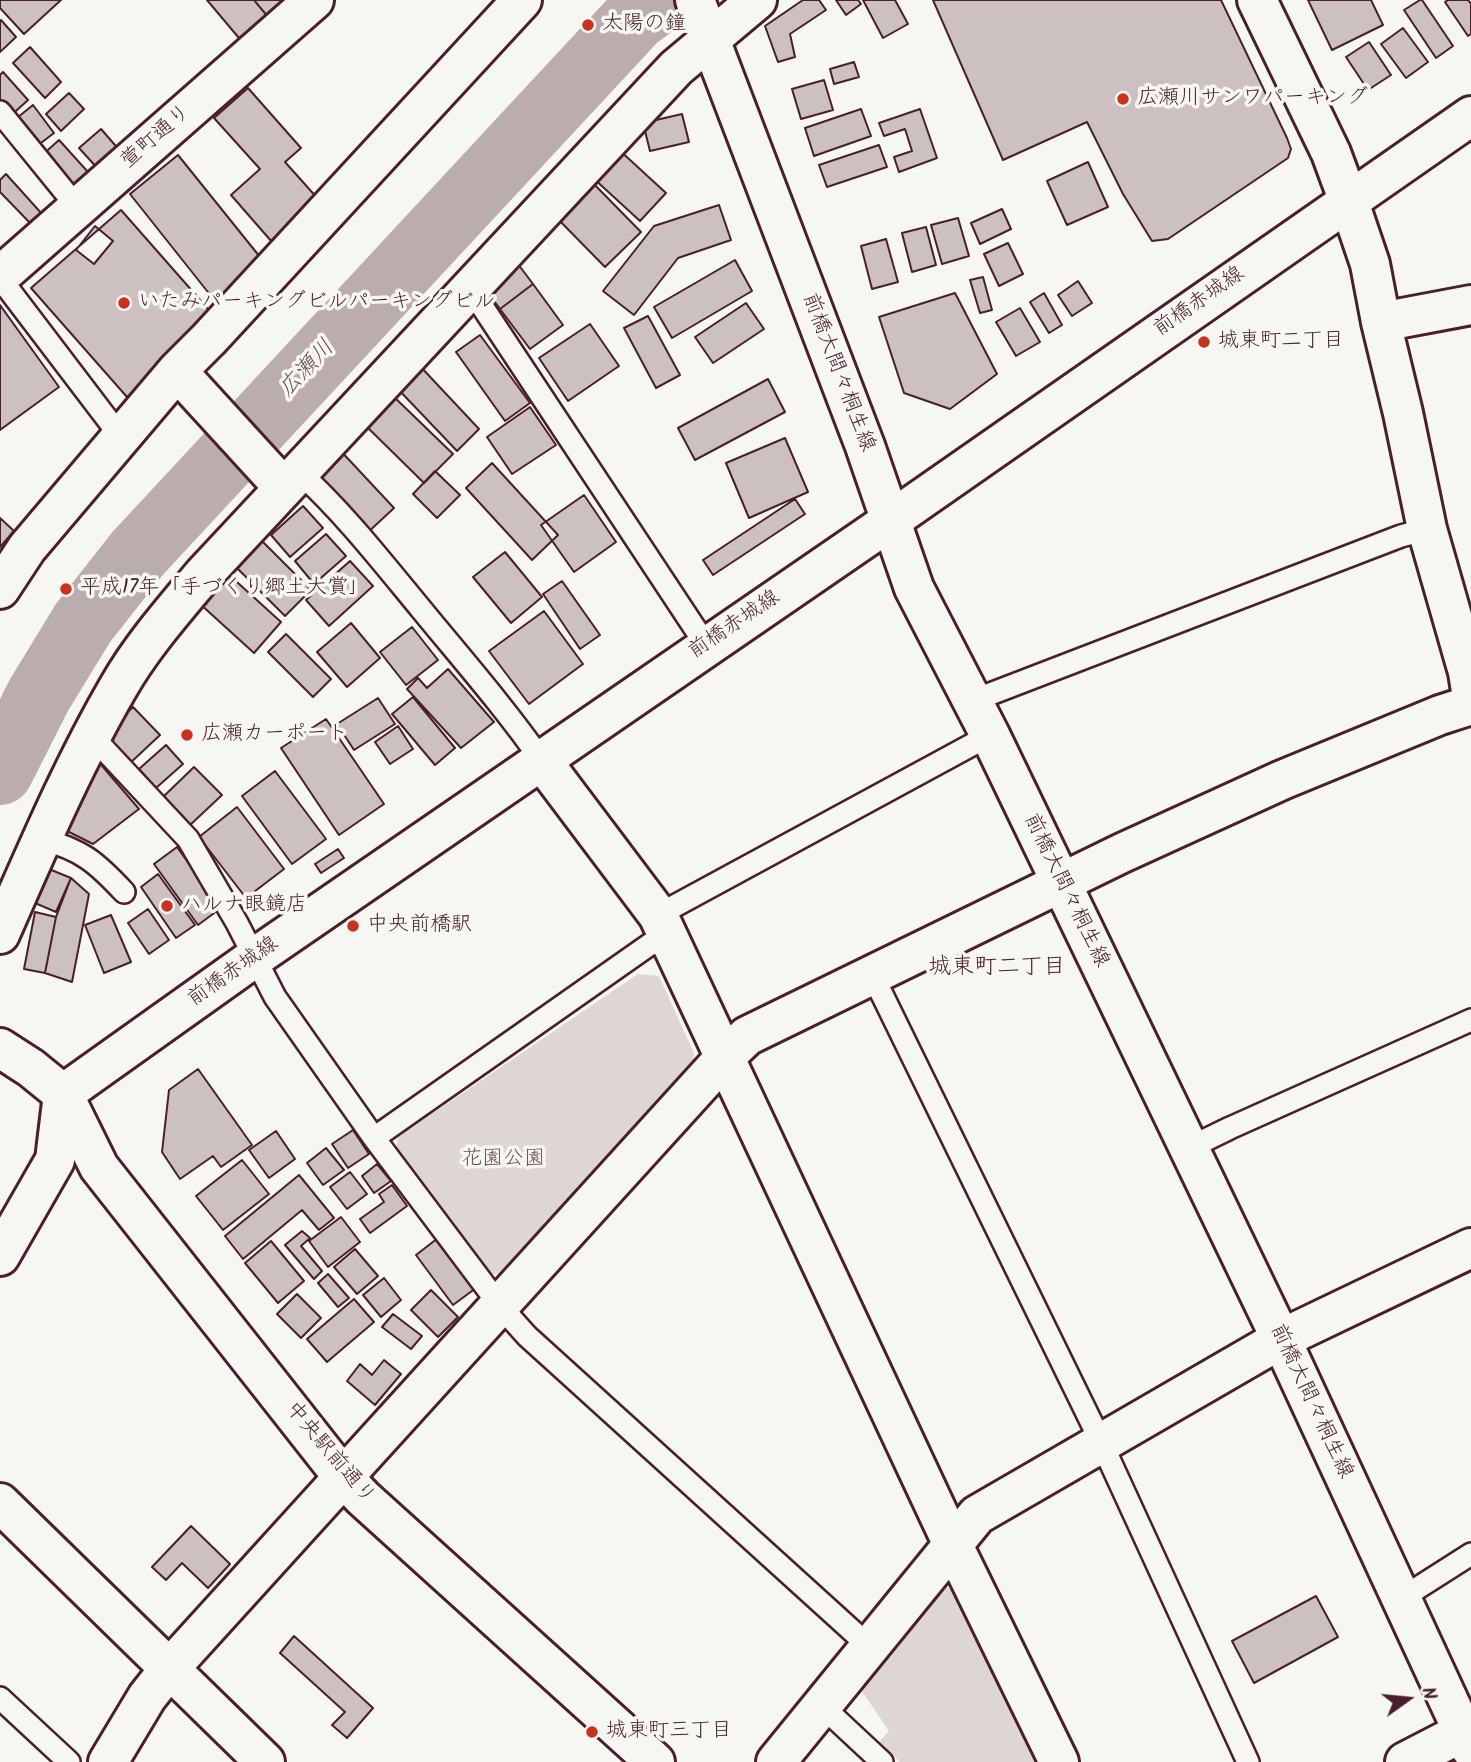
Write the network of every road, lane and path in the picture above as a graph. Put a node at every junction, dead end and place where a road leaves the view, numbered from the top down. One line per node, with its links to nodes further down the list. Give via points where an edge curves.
1 (314, 0): 9 (street, 萱町通り)
2 (522, 0): 14 (street, via 209,339)
3 (757, 0): 5 (street)
4 (1256, 0): 8 (street, via 1331,153)
5 (702, 18): 11 (street, via 676,68); 17 (street, 前橋大間々桐生線)
6 (0, 112): 9 (lane)
7 (1471, 116): 8 (street, 前橋赤城線)
8 (1348, 200): 13 (street, via 1370,264); 17 (street, 前橋赤城線)
9 (78, 208): 10 (street, 萱町通り)
10 (0, 277): 15 (lane)
11 (467, 290): 16 (street); 20 (lane, via 478,300)
12 (1471, 305): 13 (street)
13 (1381, 322): 18 (street)
14 (189, 384): 15 (street); 16 (street, via 251,449)
15 (121, 437): 19 (street, via 27,548)
16 (292, 480): 25 (street, via 150,638); 26 (lane, via 314,486 390,571)
17 (890, 520): 20 (street, 前橋赤城線); 22 (street, 前橋大間々桐生線, via 914,588)
18 (1427, 529): 21 (street); 22 (lane)
19 (0, 589)
20 (706, 645): 26 (street, 前橋赤城線)
21 (1471, 691)
22 (972, 701): 24 (street, 前橋大間々桐生線)
23 (1471, 705): 28 (street, via 1282,780)
24 (990, 735): 28 (street, 前橋大間々桐生線); 30 (lane)
25 (90, 741): 27 (street); 32 (lane, via 103,748 188,839)
26 (542, 761): 30 (street); 32 (street, 前橋赤城線)
27 (42, 839): 29 (lane, via 79,851); 31 (street)
28 (1062, 884): 33 (street); 39 (street, 前橋大間々桐生線)
29 (124, 892)
30 (663, 926): 36 (street); 38 (lane, via 649,945)
31 (0, 934)
32 (254, 958): 37 (street, 前橋赤城線); 38 (lane, via 275,998)
33 (873, 976): 36 (street, via 747,1037); 44 (lane)
34 (1471, 1020): 39 (lane)
35 (0, 1048): 37 (street)
36 (726, 1056): 42 (street); 47 (street)
37 (63, 1094): 41 (street, via 55,1160); 45 (street, 中央駅前通り, via 99,1167)
38 (374, 1138): 42 (lane)
39 (1189, 1148): 43 (street, 前橋大間々桐生線)
40 (1471, 1248): 43 (street)
41 (0, 1256)
42 (501, 1307): 45 (street); 50 (lane, via 527,1336)
43 (1281, 1339): 44 (street); 49 (street, 前橋大間々桐生線)
44 (1102, 1444): 47 (street, via 977,1515); 62 (lane)
45 (343, 1477): 51 (street); 58 (street, 中央駅前通り)
46 (0, 1503): 51 (street)
47 (953, 1545): 50 (street); 61 (street)
48 (1471, 1553): 49 (lane)
49 (1402, 1598): 54 (street, 前橋大間々桐生線)
50 (870, 1647): 53 (street)
51 (170, 1668): 56 (street); 57 (street)
52 (0, 1698): 55 (lane)
53 (823, 1707): 59 (street); 60 (lane)
54 (1467, 1741): 63 (street)
55 (69, 1762)
56 (108, 1762)
57 (265, 1762)
58 (655, 1762)
59 (776, 1762)
60 (882, 1762)
61 (1059, 1762)
62 (1248, 1762)
63 (1405, 1762)

